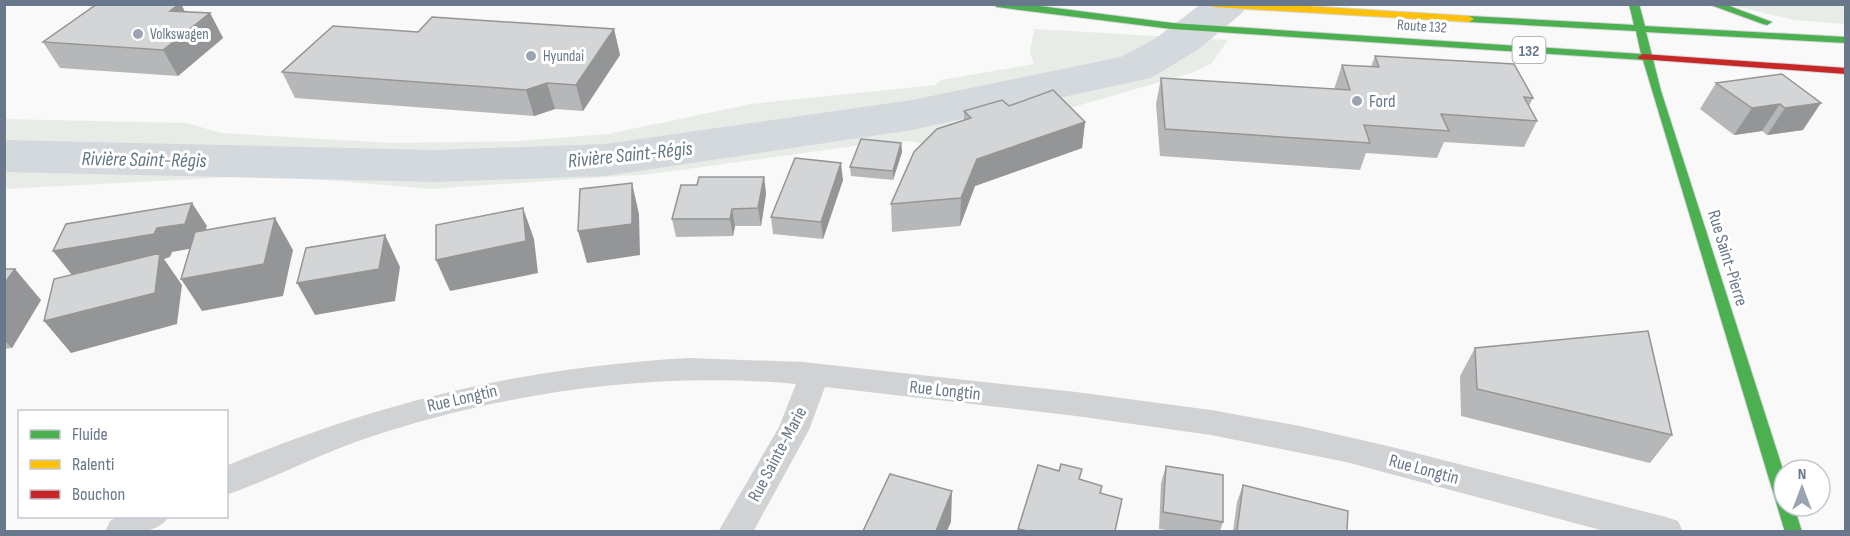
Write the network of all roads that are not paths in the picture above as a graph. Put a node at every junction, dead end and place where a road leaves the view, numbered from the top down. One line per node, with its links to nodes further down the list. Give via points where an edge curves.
1 (997, 4): 10 (main road, Route 132 / 132, via 1172,26)
2 (1214, 4): 6 (main road, Route 132 / 132)
3 (1634, 4): 7 (main road, Rue Saint-Pierre)
4 (1713, 4): 8 (main road)
5 (1549, 7): 6 (main road)
6 (1516, 20): 7 (main road, Route 132 / 132)
7 (1639, 27): 8 (main road, Route 132 / 132); 10 (main road, Rue Saint-Pierre)
8 (1820, 38): 9 (main road, Route 132 / 132)
9 (1845, 40)
10 (1647, 58): 11 (main road, Route 132 / 132); 13 (main road, Rue Saint-Pierre)
11 (1845, 71)
12 (814, 376): 14 (street, Rue Longtin, via 744,370 631,372 497,390 383,419); 17 (street, Rue Sainte-Marie, via 793,430); 18 (street, Rue Longtin, via 1129,410 1261,432 1380,458)
13 (1772, 460)
14 (228, 479)
15 (148, 518): 16 (street)
16 (122, 531)
17 (735, 531)
18 (1666, 531)

